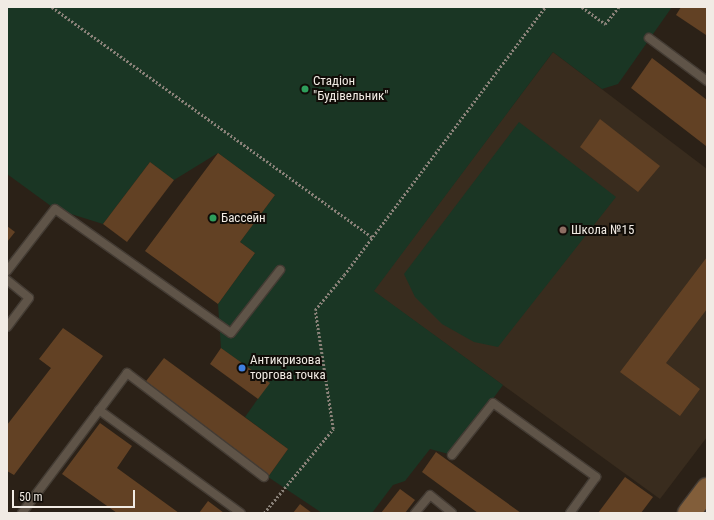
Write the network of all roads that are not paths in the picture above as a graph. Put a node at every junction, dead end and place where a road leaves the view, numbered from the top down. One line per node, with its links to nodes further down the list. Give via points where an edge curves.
1 (649, 38): 2 (lane)
2 (707, 81)
3 (280, 270): 4 (lane, via 231,333 55,209)
4 (7, 271)
5 (7, 280): 6 (lane, via 28,298)
6 (7, 327)
7 (99, 410): 9 (lane, via 127,373); 11 (lane); 12 (lane)
8 (452, 455): 15 (lane, via 493,403 596,477)
9 (264, 477)
10 (707, 489): 16 (street)
11 (22, 513)
12 (242, 513)
13 (415, 513): 14 (lane, via 430,495)
14 (452, 513)
15 (570, 513)
16 (689, 513)

